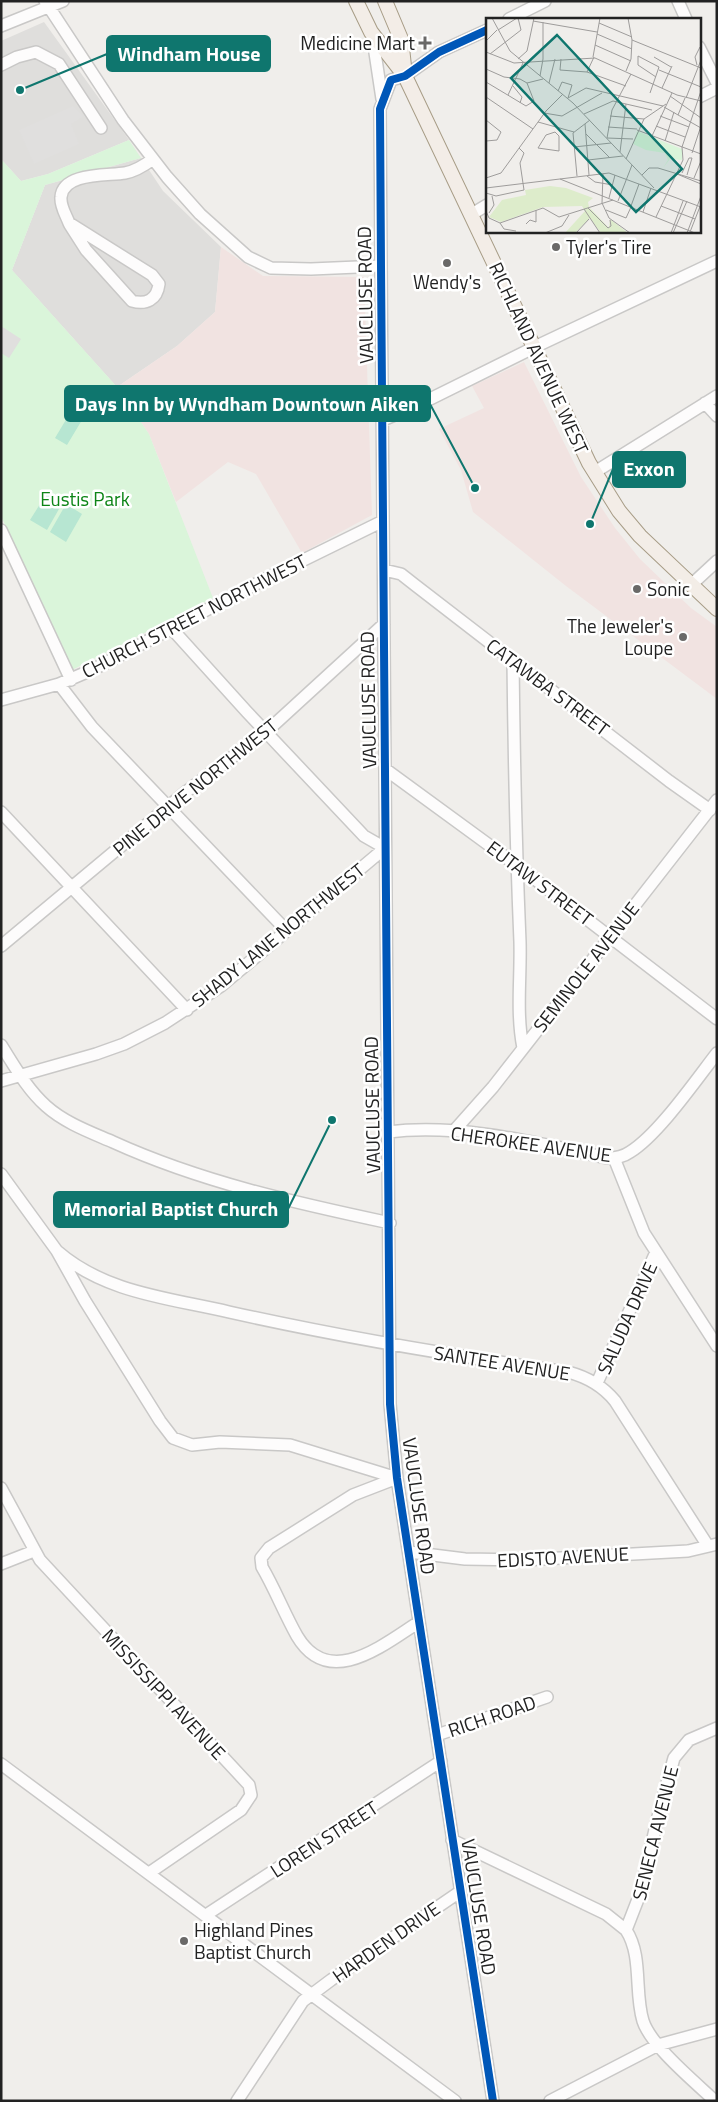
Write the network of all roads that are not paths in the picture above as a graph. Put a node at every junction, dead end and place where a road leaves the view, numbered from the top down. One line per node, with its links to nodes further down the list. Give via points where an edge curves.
1 (63, 1): 6 (street)
2 (356, 1): 11 (main road, RICHLAND AVENUE WEST)
3 (386, 1): 7 (main road, RICHLAND AVENUE WEST)
4 (545, 1): 8 (street)
5 (678, 1): 9 (street)
6 (47, 3): 10 (street); 20 (street, via 123,120)
7 (392, 16): 11 (main road, via 384,28); 15 (main road, RICHLAND AVENUE WEST, via 401,39)
8 (511, 18)
9 (686, 18)
10 (1, 26)
11 (370, 30): 15 (main road, RICHLAND AVENUE WEST); 18 (street, VAUCLUSE ROAD)
12 (486, 30): 15 (street, via 439,52)
13 (700, 49): 16 (street)
14 (1, 66): 19 (street, via 36,52 59,64)
15 (405, 76): 18 (street, via 390,80); 22 (main road, RICHLAND AVENUE WEST)
16 (716, 82): 17 (street)
17 (700, 96)
18 (382, 101): 25 (street, VAUCLUSE ROAD)
19 (102, 128)
20 (153, 159): 23 (street, via 131,171 82,177 68,185 62,190 61,197); 25 (street, via 200,214 261,265 311,269)
21 (486, 206): 22 (street)
22 (472, 214): 26 (main road, RICHLAND AVENUE WEST)
23 (69, 223): 23 (street, via 86,250 132,302 147,302 154,298 159,284 152,275)
24 (717, 262): 26 (street)
25 (381, 266): 30 (street, VAUCLUSE ROAD)
26 (536, 349): 30 (street); 31 (main road, RICHLAND AVENUE WEST, via 560,406)
27 (717, 396): 28 (street)
28 (706, 403): 29 (street); 31 (street)
29 (717, 416)
30 (383, 420): 32 (street, VAUCLUSE ROAD)
31 (595, 472): 36 (main road, RICHLAND AVENUE WEST, via 619,511)
32 (383, 521): 35 (street, VAUCLUSE ROAD); 39 (street, CHURCH STREET NORTHWEST)
33 (1, 530): 41 (street)
34 (717, 561): 36 (street)
35 (384, 570): 38 (street, VAUCLUSE ROAD); 40 (street, CATAWBA STREET, via 401,574)
36 (690, 586): 37 (main road, RICHLAND AVENUE WEST)
37 (717, 609)
38 (384, 624): 44 (street, PINE DRIVE NORTHWEST); 45 (street, VAUCLUSE ROAD)
39 (172, 629): 41 (street, CHURCH STREET NORTHWEST); 44 (street)
40 (514, 661): 46 (street, CATAWBA STREET, via 669,781); 50 (street)
41 (71, 680): 42 (street, CHURCH STREET NORTHWEST)
42 (58, 684): 43 (street, CHURCH STREET NORTHWEST); 47 (street, via 92,727)
43 (1, 700)
44 (266, 732): 47 (street, PINE DRIVE NORTHWEST); 49 (street, via 364,836)
45 (385, 769): 49 (street, VAUCLUSE ROAD); 50 (street, EUTAW STREET)
46 (713, 805): 53 (street, SEMINOLE AVENUE)
47 (168, 807): 51 (street, PINE DRIVE NORTHWEST); 52 (street)
48 (1, 812): 51 (street)
49 (385, 848): 52 (street, SHADY LANE NORTHWEST); 62 (street, VAUCLUSE ROAD)
50 (515, 864): 53 (street, EUTAW STREET); 58 (street, via 520,944 518,1022)
51 (72, 888): 54 (street, PINE DRIVE NORTHWEST); 55 (street)
52 (286, 930): 55 (street, SHADY LANE NORTHWEST, via 221,986)
53 (611, 936): 56 (street, EUTAW STREET); 58 (street, SEMINOLE AVENUE)
54 (1, 946)
55 (187, 1010): 60 (street, SHADY LANE NORTHWEST, via 124,1044)
56 (717, 1019)
57 (1, 1045): 60 (street)
58 (523, 1048): 63 (street, SEMINOLE AVENUE)
59 (717, 1053): 64 (street, CHEROKEE AVENUE, via 645,1139 628,1154)
60 (20, 1076): 61 (street, SHADY LANE NORTHWEST); 66 (street, via 57,1114 178,1170 231,1186)
61 (1, 1081)
62 (388, 1132): 63 (street, CHEROKEE AVENUE); 66 (street, VAUCLUSE ROAD)
63 (453, 1132): 64 (street, CHEROKEE AVENUE)
64 (614, 1158): 68 (street, via 644,1233)
65 (1, 1174): 67 (street)
66 (390, 1223): 69 (street, VAUCLUSE ROAD)
67 (57, 1251): 69 (street, SANTEE AVENUE, via 88,1274 113,1285 183,1303); 72 (street, via 169,1434 192,1445 220,1442 290,1445)
68 (656, 1252): 70 (street); 71 (street, SALUDA DRIVE)
69 (389, 1344): 71 (street, SANTEE AVENUE, via 568,1372); 72 (street, VAUCLUSE ROAD, via 390,1404)
70 (717, 1346)
71 (597, 1383): 74 (street, SANTEE AVENUE, via 615,1401)
72 (397, 1478): 76 (street, VAUCLUSE ROAD); 78 (street, via 353,1495 269,1548 261,1558 262,1567 298,1637 312,1654 325,1661 346,1660 377,1650)
73 (1, 1488): 75 (street, MISSISSIPPI AVENUE)
74 (712, 1545): 76 (street, EDISTO AVENUE, via 688,1551 524,1560 465,1560)
75 (34, 1551): 77 (street); 85 (street, MISSISSIPPI AVENUE, via 250,1786 251,1796 241,1810)
76 (409, 1552): 78 (street, VAUCLUSE ROAD)
77 (1, 1564)
78 (419, 1622): 81 (street, VAUCLUSE ROAD)
79 (548, 1697): 81 (street, RICH ROAD)
80 (717, 1728): 88 (street, SENECA AVENUE, via 689,1740 674,1758 640,1894)
81 (437, 1735): 82 (street, VAUCLUSE ROAD)
82 (440, 1761): 84 (street, VAUCLUSE ROAD); 87 (street, LOREN STREET)
83 (1, 1764): 85 (street)
84 (452, 1840): 86 (street, VAUCLUSE ROAD); 88 (street, SENECA AVENUE, via 599,1911)
85 (150, 1873): 87 (street)
86 (460, 1892): 89 (street, HARDEN DRIVE); 94 (street, VAUCLUSE ROAD)
87 (206, 1915): 89 (street)
88 (626, 1930): 91 (street, via 632,1940 643,2020)
89 (311, 1994): 92 (street, HARDEN DRIVE, via 296,2010); 93 (street)
90 (717, 2029): 91 (street)
91 (658, 2045): 95 (street); 96 (street)
92 (237, 2101)
93 (455, 2101)
94 (493, 2101)
95 (550, 2101)
96 (714, 2101)

